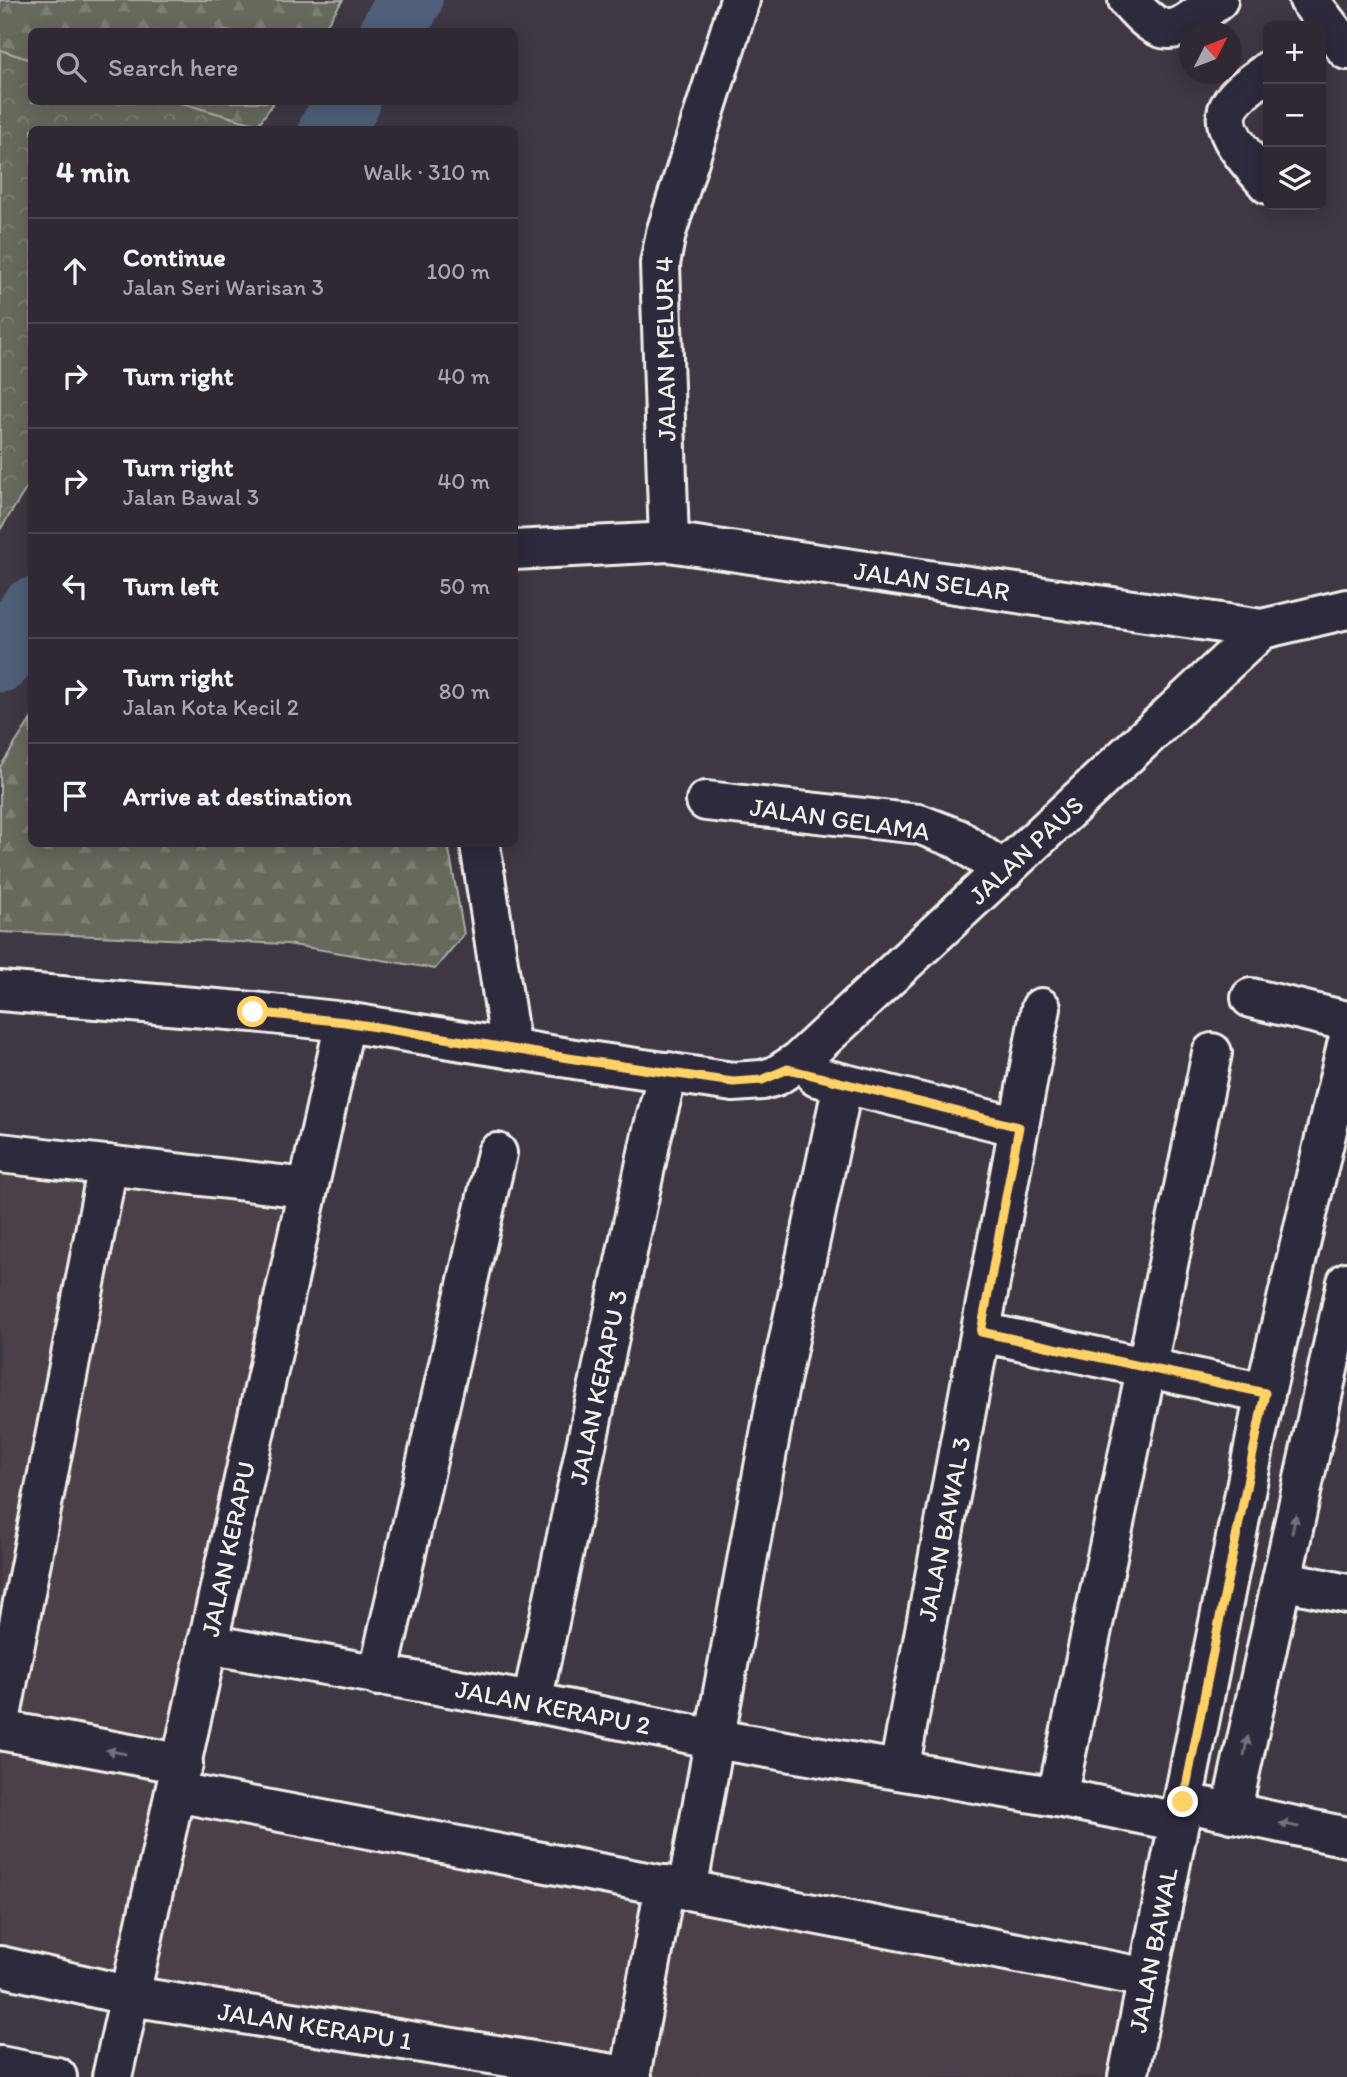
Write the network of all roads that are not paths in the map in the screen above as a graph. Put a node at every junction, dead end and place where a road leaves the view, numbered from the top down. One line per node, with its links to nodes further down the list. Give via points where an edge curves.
1 (740, 0): 6 (street, JALAN MELUR 4, via 660,264)
2 (1128, 0): 3 (street, via 1154,27 1165,30 1188,23)
3 (1218, 0)
4 (1263, 75): 5 (street, via 1235,99 1225,117 1231,136)
5 (1263, 178)
6 (669, 542): 7 (street, JALAN SELAR); 9 (street, JALAN SELAR)
7 (518, 550)
8 (1347, 609): 9 (street, JALAN SELAR)
9 (1262, 629): 12 (street, JALAN PAUS)
10 (706, 801): 12 (street, JALAN GELAMA, via 919,824 958,839)
11 (480, 847): 19 (street)
12 (1004, 871): 21 (street, JALAN PAUS)
13 (0, 991): 16 (street)
14 (1251, 998): 17 (street, via 1342,1020)
15 (1041, 1008): 24 (street, JALAN BAWAL 3)
16 (345, 1022): 19 (street); 28 (street, JALAN KERAPU)
17 (1347, 1026)
18 (1347, 1045): 32 (street, JALAN BAWAL)
19 (512, 1049): 22 (street)
20 (1212, 1053): 31 (street)
21 (788, 1069): 22 (street, via 747,1082); 23 (street)
22 (668, 1072): 37 (street, JALAN KERAPU 3)
23 (843, 1084): 24 (street); 40 (street, via 778,1391)
24 (1019, 1127): 30 (street, JALAN BAWAL 3)
25 (0, 1153): 27 (street)
26 (496, 1153): 36 (street)
27 (108, 1166): 28 (street); 38 (street)
28 (307, 1188): 35 (street, JALAN KERAPU)
29 (1345, 1299): 33 (street, one-way to 29)
30 (981, 1332): 31 (street); 41 (street, JALAN BAWAL 3)
31 (1146, 1368): 32 (street); 43 (street)
32 (1265, 1393): 44 (street, JALAN BAWAL)
33 (1282, 1580): 34 (street); 45 (street, one-way to 33)
34 (1347, 1594)
35 (207, 1644): 36 (street, JALAN KERAPU 2); 42 (street, JALAN KERAPU)
36 (378, 1676): 37 (street, JALAN KERAPU 2)
37 (532, 1702): 40 (street, JALAN KERAPU 2)
38 (0, 1721)
39 (0, 1730): 42 (street, one-way to 39)
40 (715, 1739): 41 (street, JALAN KERAPU 2); 47 (street)
41 (899, 1770): 43 (street)
42 (179, 1778): 47 (street); 50 (street, JALAN KERAPU)
43 (1056, 1797): 44 (street)
44 (1181, 1812): 45 (street); 49 (street, JALAN BAWAL)
45 (1231, 1812): 46 (street, one-way to 45)
46 (1347, 1837)
47 (676, 1888): 49 (street); 54 (street)
48 (0, 1966): 50 (street, JALAN KERAPU 1)
49 (1148, 1978): 55 (street, JALAN BAWAL)
50 (131, 1996): 53 (street, JALAN KERAPU); 54 (street, JALAN KERAPU 1)
51 (0, 2066): 52 (street)
52 (57, 2077)
53 (112, 2077)
54 (631, 2077)
55 (1128, 2077)

